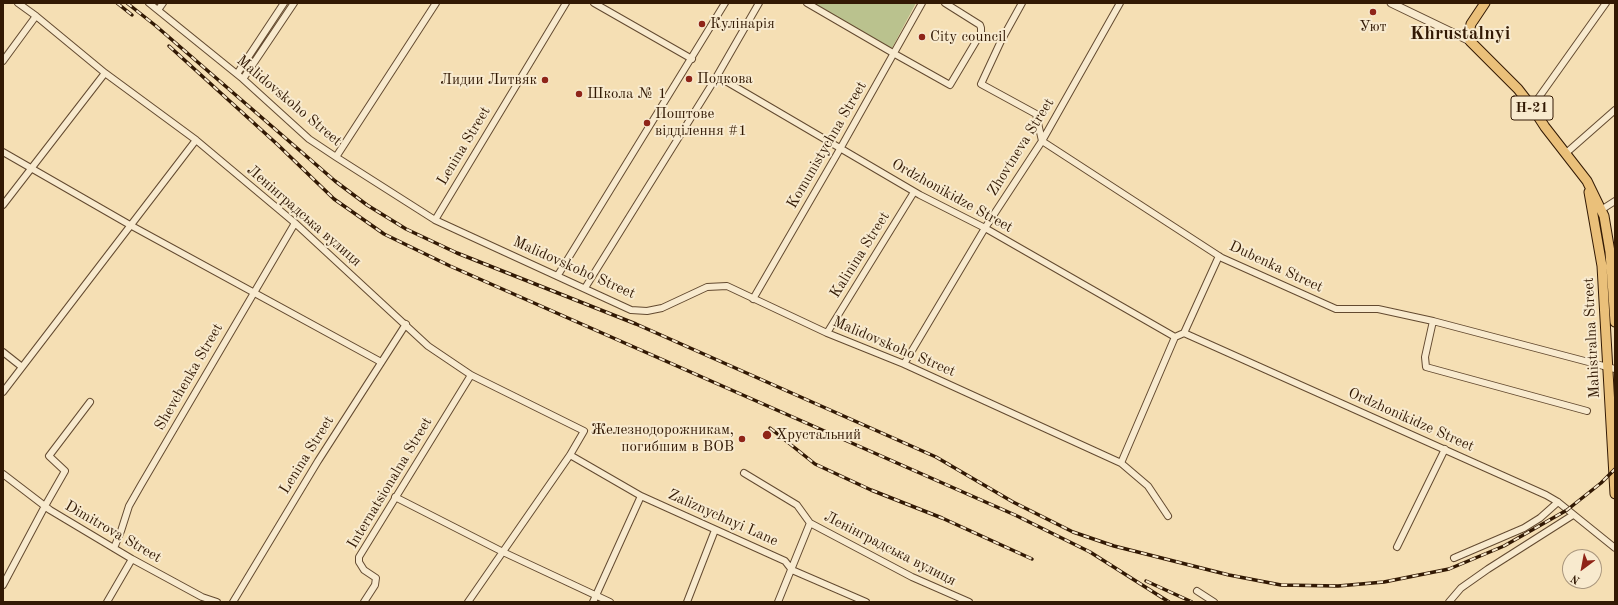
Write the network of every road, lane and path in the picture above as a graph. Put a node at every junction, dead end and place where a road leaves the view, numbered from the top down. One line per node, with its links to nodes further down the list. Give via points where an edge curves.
1 (18, 3): 21 (street, Ленінградська вулиця)
2 (149, 3): 20 (street, Malidovskoho Street)
3 (163, 3): 20 (street)
4 (284, 3): 27 (street)
5 (294, 3): 29 (street)
6 (436, 3): 37 (street)
7 (566, 3): 44 (street, Lenina Street)
8 (594, 3): 24 (street)
9 (725, 3): 24 (street)
10 (759, 3): 28 (street)
11 (807, 3): 23 (street)
12 (922, 3): 23 (street, Komunistychna Street)
13 (945, 3): 23 (street, via 981,28 950,85)
14 (1022, 3): 33 (street, via 981,84 1036,114)
15 (1120, 3): 33 (street, Zhovtneva Street)
16 (1391, 3): 19 (street, Mahistralna Street)
17 (1485, 3): 22 (main road, via 1471,24)
18 (1606, 3): 30 (street)
19 (1401, 5): 22 (street, Mahistralna Street)
20 (158, 10): 27 (street, Malidovskoho Street)
21 (36, 16): 25 (street); 26 (street, Ленінградська вулиця)
22 (1470, 41): 30 (main road, Mahistralna Street / Н-21, via 1518,89)
23 (893, 54): 34 (street, Komunistychna Street)
24 (692, 59): 49 (street)
25 (3, 60)
26 (105, 73): 32 (street, Ленінградська вулиця); 38 (street)
27 (237, 74): 29 (street, Malidovskoho Street)
28 (717, 76): 34 (street, Ordzhonikidze Street); 50 (street)
29 (243, 79): 37 (street, Malidovskoho Street, via 309,139)
30 (1532, 107): 36 (main road, Mahistralna Street / Н-21)
31 (1615, 110): 36 (street)
32 (196, 140): 45 (street, Ленінградська вулиця); 46 (street)
33 (1042, 141): 47 (street, Zhovtneva Street); 48 (street, Dubenka Street)
34 (840, 149): 40 (street, Ordzhonikidze Street); 52 (street, Komunistychna Street)
35 (3, 152): 38 (street)
36 (1565, 154): 39 (main road, Mahistralna Street / Н-21)
37 (336, 158): 44 (street, Malidovskoho Street)
38 (31, 168): 42 (street); 46 (street)
39 (1587, 181): 43 (main road, Mahistralna Street / Н-21); 63 (main road, Mahistralna Street, via 1602,266)
40 (914, 192): 47 (street, Ordzhonikidze Street); 56 (street, Kalinina Street)
41 (1615, 201): 43 (street)
42 (3, 205)
43 (1601, 210): 54 (main road, Mahistralna Street / Н-21, via 1610,252)
44 (435, 220): 49 (street, Malidovskoho Street)
45 (295, 223): 51 (street, Shevchenka Street); 55 (street, Ленінградська вулиця)
46 (130, 225): 51 (street); 62 (street)
47 (985, 228): 58 (street, Ordzhonikidze Street); 61 (street, Zhovtneva Street)
48 (1219, 256): 53 (street, Dubenka Street, via 1336,309 1378,309); 57 (street)
49 (558, 275): 50 (street, Malidovskoho Street)
50 (585, 288): 52 (street, Malidovskoho Street, via 631,310 647,312 662,308 707,287 728,286)
51 (253, 292): 60 (street); 83 (street, Shevchenka Street, via 129,506)
52 (753, 299): 56 (street, Malidovskoho Street)
53 (1433, 321): 63 (street, Dubenka Street); 67 (street, via 1425,357 1426,367)
54 (1615, 322)
55 (406, 324): 60 (street, Lenina Street); 64 (street, Ленінградська вулиця, via 428,346)
56 (827, 333): 61 (street, Malidovskoho Street)
57 (1184, 333): 58 (street); 68 (street, Ordzhonikidze Street)
58 (1175, 337): 70 (street)
59 (3, 352): 62 (street)
60 (381, 362): 94 (street, Lenina Street)
61 (904, 364): 70 (street, Malidovskoho Street)
62 (22, 367): 65 (street)
63 (1612, 368): 73 (main road, Mahistralna Street)
64 (471, 375): 69 (street, Ленінградська вулиця, via 584,431); 75 (street, Internatsionalna Street)
65 (3, 392)
66 (90, 402): 77 (street, via 49,456 66,471)
67 (1587, 411)
68 (1445, 449): 76 (street, Ordzhonikidze Street); 82 (street)
69 (570, 455): 74 (street, Zaliznychnyi Lane); 85 (street)
70 (1121, 463): 79 (street, Malidovskoho Street, via 1148,486)
71 (744, 473): 80 (street, Ленінградська вулиця, via 797,505)
72 (3, 474): 77 (street, Dimitrova Street)
73 (1615, 494)
74 (641, 496): 81 (street, Zaliznychnyi Lane); 91 (street)
75 (395, 498): 85 (street); 95 (street, Internatsionalna Street, via 359,557 364,570 376,578 375,585)
76 (1558, 502): 78 (street, Ordzhonikidze Street); 86 (street, via 1524,528)
77 (45, 506): 83 (street, Dimitrova Street); 89 (street)
78 (1574, 515): 84 (street, Ordzhonikidze Street); 103 (street, via 1488,568 1461,588)
79 (1168, 516)
80 (810, 523): 88 (street); 101 (street, Ленінградська вулиця, via 912,577)
81 (715, 530): 88 (street, Zaliznychnyi Lane, via 785,561); 98 (street)
82 (1397, 547)
83 (114, 548): 87 (street, Dimitrova Street)
84 (1615, 548)
85 (503, 552): 91 (street); 96 (street)
86 (1454, 558)
87 (132, 559): 92 (street); 93 (street, Dimitrova Street, via 202,597)
88 (792, 570): 99 (street); 100 (street, Zaliznychnyi Lane)
89 (3, 585)
90 (1197, 591): 102 (street)
91 (595, 599): 97 (street)
92 (107, 602)
93 (217, 602)
94 (233, 602)
95 (364, 602)
96 (468, 602)
97 (610, 602)
98 (687, 602)
99 (778, 602)
100 (866, 602)
101 (969, 602)
102 (1214, 602)
103 (1449, 602)

